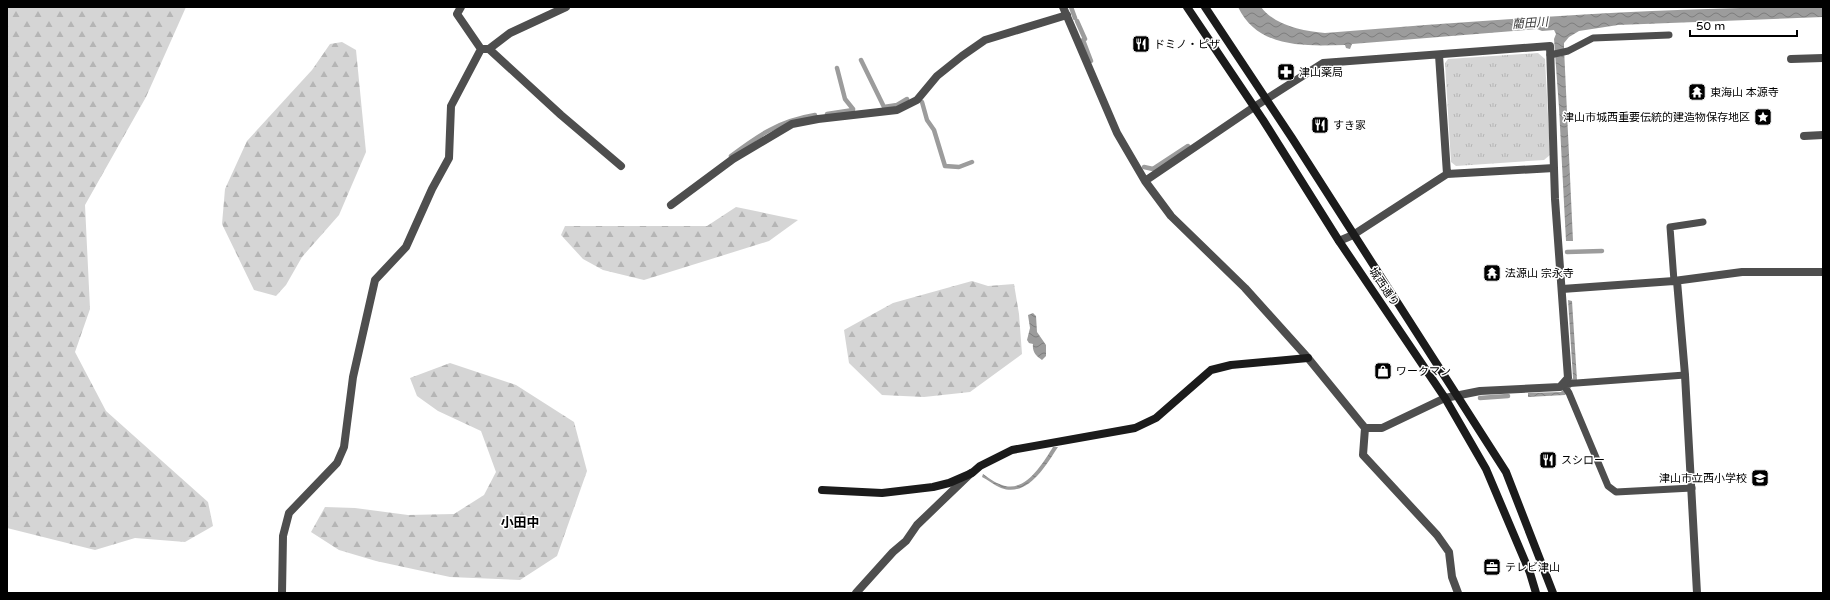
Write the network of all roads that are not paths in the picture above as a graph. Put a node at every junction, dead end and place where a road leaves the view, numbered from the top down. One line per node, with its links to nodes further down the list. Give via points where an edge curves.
1 (462, 7): 7 (street, via 457,14)
2 (566, 7): 7 (street, via 510,33)
3 (1187, 7): 13 (street, 城西通り)
4 (1205, 7): 12 (street, 城西通り)
5 (1065, 11): 19 (street, via 1117,133); 20 (street, via 984,40 937,76 917,100 897,110 792,124 733,159)
6 (1669, 35): 9 (lane, via 1593,38 1568,51)
7 (485, 49): 16 (street); 36 (street, via 451,106 449,158 406,247 375,280 353,377 344,447 336,463 289,513 283,536)
8 (1439, 55): 9 (street, via 1550,46); 12 (street, via 1323,63); 18 (street)
9 (1550, 55): 17 (street)
10 (1823, 58): 11 (street)
11 (1791, 59)
12 (1266, 99): 13 (street); 22 (street, 城西通り)
13 (1254, 107): 19 (street); 23 (street, 城西通り)
14 (1823, 135): 15 (street)
15 (1804, 136)
16 (621, 166)
17 (1554, 168): 18 (street); 26 (street)
18 (1447, 174): 22 (street)
19 (1145, 181): 27 (street, via 1171,216 1245,288)
20 (671, 205)
21 (1703, 222): 25 (lane, via 1670,227)
22 (1353, 235): 23 (street); 30 (street, 城西通り)
23 (1339, 241): 31 (street, 城西通り)
24 (1823, 272): 25 (street, via 1742,272)
25 (1675, 281): 26 (street); 28 (street)
26 (1562, 289): 29 (street, via 1568,378)
27 (1308, 358): 32 (street); 33 (street, via 1231,365 1211,370 1156,418 1135,428 1012,450 980,466)
28 (1685, 375): 29 (lane); 34 (street)
29 (1563, 384): 30 (street, via 1560,387); 34 (lane, via 1570,393 1608,486 1616,492)
30 (1458, 395): 31 (street); 40 (street, 城西通り, via 1506,472)
31 (1445, 398): 32 (street, via 1382,428); 39 (street, 城西通り, via 1486,469)
32 (1365, 428): 38 (street, via 1363,455 1437,535 1449,552 1452,577)
33 (972, 473): 35 (street, via 933,487 882,493); 37 (street, via 917,525 906,541)
34 (1692, 488): 41 (street)
35 (822, 490)
36 (282, 593)
37 (856, 593)
38 (1458, 593)
39 (1536, 593)
40 (1553, 593)
41 (1697, 593)

